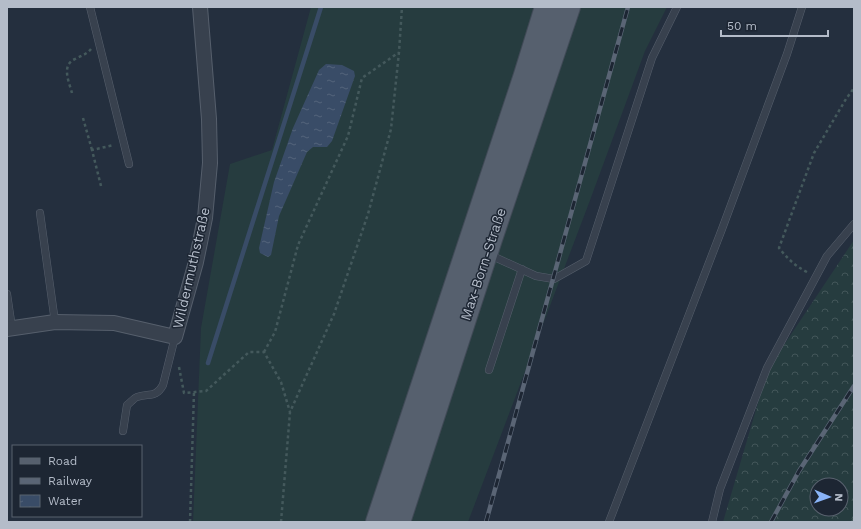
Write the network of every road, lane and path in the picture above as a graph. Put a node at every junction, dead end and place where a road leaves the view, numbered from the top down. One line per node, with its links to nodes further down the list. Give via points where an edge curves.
1 (90, 7): 8 (lane)
2 (200, 7): 25 (street, Wildermuthstraße, via 210,163 205,218 196,262)
3 (402, 7): 9 (path)
4 (546, 7): 35 (main road, Max-Born-Straße)
5 (569, 7): 19 (main road, Max-Born-Straße)
6 (677, 7): 20 (lane, via 652,58 586,261 554,279 536,276)
7 (802, 7): 37 (lane, via 785,62)
8 (100, 44): 11 (path, via 68,64 67,73); 13 (lane)
9 (399, 52): 26 (path, via 362,78 348,136 298,245 275,332); 30 (path, via 391,129 368,214 334,314)
10 (854, 88): 21 (path, via 814,153 779,248 786,258)
11 (72, 93)
12 (83, 118): 14 (path)
13 (124, 142): 14 (path); 15 (lane)
14 (92, 150): 16 (path)
15 (129, 164)
16 (101, 186)
17 (40, 213): 23 (lane)
18 (854, 224): 21 (lane, via 827,256)
19 (486, 253): 20 (lane); 36 (main road, Max-Born-Straße)
20 (522, 269): 28 (lane)
21 (816, 277): 38 (lane, via 767,368 720,489)
22 (7, 294): 24 (lane)
23 (55, 322): 24 (street); 25 (street, via 114,324)
24 (9, 329)
25 (175, 337): 31 (lane, Wildermuthstraße, via 160,391 136,397 127,405)
26 (264, 352): 29 (path, via 249,352 206,391); 30 (path, via 281,382)
27 (179, 366): 29 (path, via 184,393)
28 (489, 370)
29 (194, 392): 33 (path)
30 (290, 412): 34 (path)
31 (122, 432)
32 (854, 519): 39 (path)
33 (190, 522)
34 (281, 522)
35 (377, 522)
36 (399, 522)
37 (609, 522)
38 (712, 522)
39 (852, 522)

